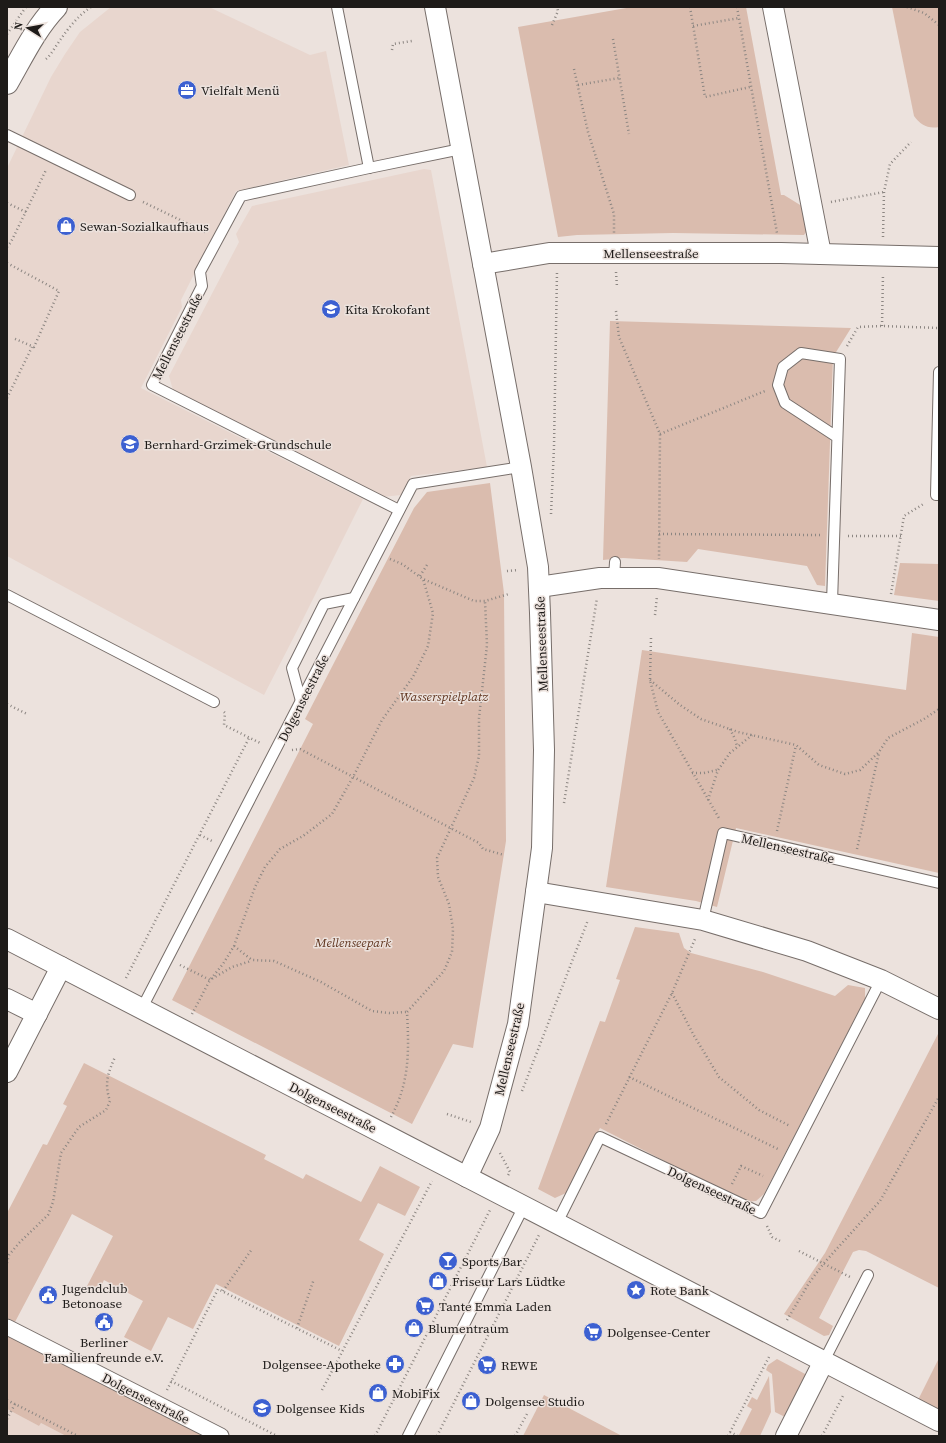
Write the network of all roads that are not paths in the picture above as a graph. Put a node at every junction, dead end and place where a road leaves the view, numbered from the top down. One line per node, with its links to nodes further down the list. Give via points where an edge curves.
1 (56, 7): 5 (street, via 32,38)
2 (337, 7): 8 (lane)
3 (435, 7): 7 (street, Mellenseestraße)
4 (773, 7): 10 (street)
5 (7, 83)
6 (7, 135): 9 (lane)
7 (461, 149): 8 (lane, Mellenseestraße); 12 (street, Mellenseestraße)
8 (370, 168): 17 (lane, Mellenseestraße, via 241,196 200,272 202,286 152,385)
9 (130, 195)
10 (821, 254): 11 (street, Mellenseestraße); 12 (street, Mellenseestraße, via 549,253)
11 (939, 257)
12 (483, 264): 15 (street, Mellenseestraße)
13 (939, 372): 16 (lane)
14 (837, 437): 14 (lane, via 785,403 778,385 783,367 801,353 840,359); 21 (lane)
15 (521, 467): 17 (lane, Dolgenseestraße, via 413,484); 18 (street, Mellenseestraße)
16 (938, 495)
17 (400, 510): 20 (lane, Dolgenseestraße)
18 (539, 587): 21 (street, Mellenseestraße, via 610,572); 26 (street, Mellenseestraße, via 544,750 542,848)
19 (7, 595): 24 (lane)
20 (354, 598): 23 (lane, Dolgenseestraße); 23 (lane, via 324,604 292,668)
21 (832, 604): 22 (street, Mellenseestraße)
22 (939, 620)
23 (301, 701): 32 (lane, Dolgenseestraße)
24 (214, 702)
25 (939, 883): 27 (lane, Mellenseestraße, via 723,833)
26 (536, 892): 27 (street); 36 (street, Mellenseestraße, via 518,1024 490,1128)
27 (703, 920): 30 (street, via 807,951)
28 (7, 939): 29 (street, Dolgenseestraße)
29 (61, 967): 32 (street, Dolgenseestraße); 34 (street)
30 (881, 980): 33 (street); 38 (lane, Dolgenseestraße, via 761,1213 600,1137)
31 (7, 999): 34 (street)
32 (142, 1008): 36 (street, Dolgenseestraße)
33 (939, 1009)
34 (37, 1014): 35 (street)
35 (7, 1072)
36 (467, 1177): 37 (street, Dolgenseestraße)
37 (524, 1206): 38 (street, Dolgenseestraße); 44 (lane)
38 (552, 1221): 41 (street, Dolgenseestraße)
39 (866, 1280): 41 (lane)
40 (7, 1327): 43 (street, Dolgenseestraße)
41 (824, 1361): 42 (street, Dolgenseestraße); 45 (street)
42 (939, 1421)
43 (221, 1436)
44 (408, 1436)
45 (786, 1436)

